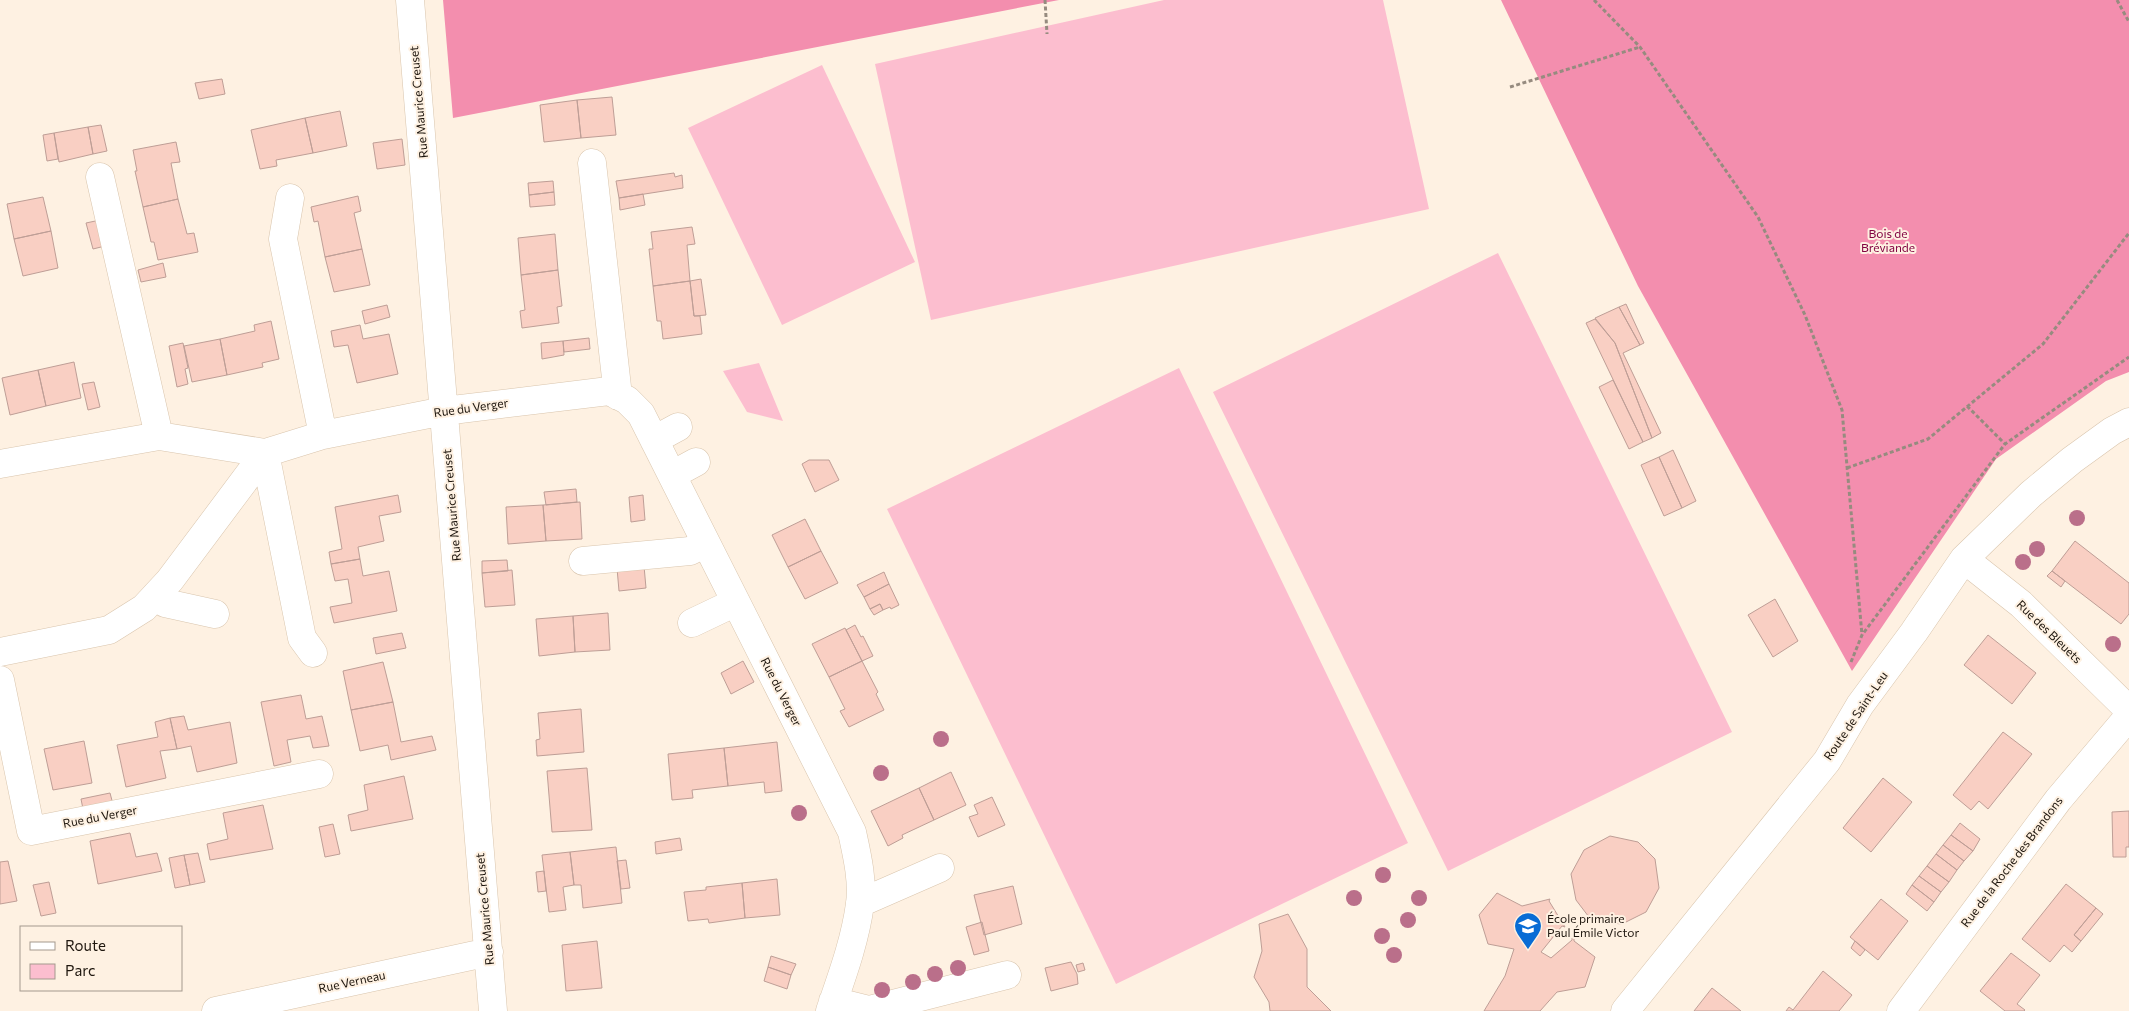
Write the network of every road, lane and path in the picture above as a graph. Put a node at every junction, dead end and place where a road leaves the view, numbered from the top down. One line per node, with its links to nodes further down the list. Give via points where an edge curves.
1 (410, 0): 15 (street, Rue Maurice Creuset)
2 (1045, 0): 6 (path)
3 (1594, 0): 7 (path)
4 (2117, 0): 5 (path)
5 (2129, 22)
6 (1047, 34)
7 (1640, 47): 8 (path); 25 (path, via 1762,226 1805,315 1842,410)
8 (1510, 87)
9 (592, 163): 13 (street)
10 (100, 177): 19 (street)
11 (290, 198): 18 (street, via 283,238)
12 (2129, 233): 14 (path, via 2043,344)
13 (618, 396): 15 (street, Rue du Verger, via 609,390); 20 (street, Rue du Verger, via 641,414)
14 (1967, 406): 21 (path); 25 (path, via 1928,439)
15 (444, 411): 18 (street, Rue du Verger); 43 (street, Rue Maurice Creuset)
16 (2129, 422): 28 (street, Route de Saint-Leu, via 2058,471)
17 (678, 427): 20 (street)
18 (323, 435): 22 (street, Rue du Verger)
19 (159, 436): 22 (street, Rue du Verger); 24 (street, Rue du Verger)
20 (654, 440): 26 (street, Rue du Verger)
21 (2005, 444)
22 (265, 452): 30 (street); 36 (street, via 302,638)
23 (696, 462): 26 (street)
24 (0, 464)
25 (1847, 468): 34 (path)
26 (672, 475): 27 (street, Rue du Verger)
27 (706, 543): 29 (street, via 690,551); 31 (street, Rue du Verger)
28 (1964, 559): 38 (street, Rue des Bleuets, via 2021,604); 48 (street, Route de Saint-Leu, via 1860,705 1826,761)
29 (583, 561)
30 (157, 594): 32 (street, via 165,603); 35 (street, via 144,608 109,630)
31 (736, 602): 33 (street); 42 (street, Rue du Verger, via 852,832 859,868)
32 (215, 614)
33 (692, 624)
34 (1862, 635)
35 (0, 652)
36 (313, 653)
37 (0, 680): 40 (street, Rue du Verger, via 31,831)
38 (2129, 710)
39 (2129, 716): 49 (street, Rue de la Roche des Brandons, via 2058,800)
40 (319, 774)
41 (940, 868): 42 (street)
42 (860, 903): 45 (street, Rue du Verger, via 852,944)
43 (489, 952): 46 (street, Rue Verneau); 47 (street, Rue Maurice Creuset)
44 (1007, 975): 45 (street, via 869,1010)
45 (832, 1006)
46 (216, 1011)
47 (494, 1011)
48 (1625, 1011)
49 (1900, 1011)

